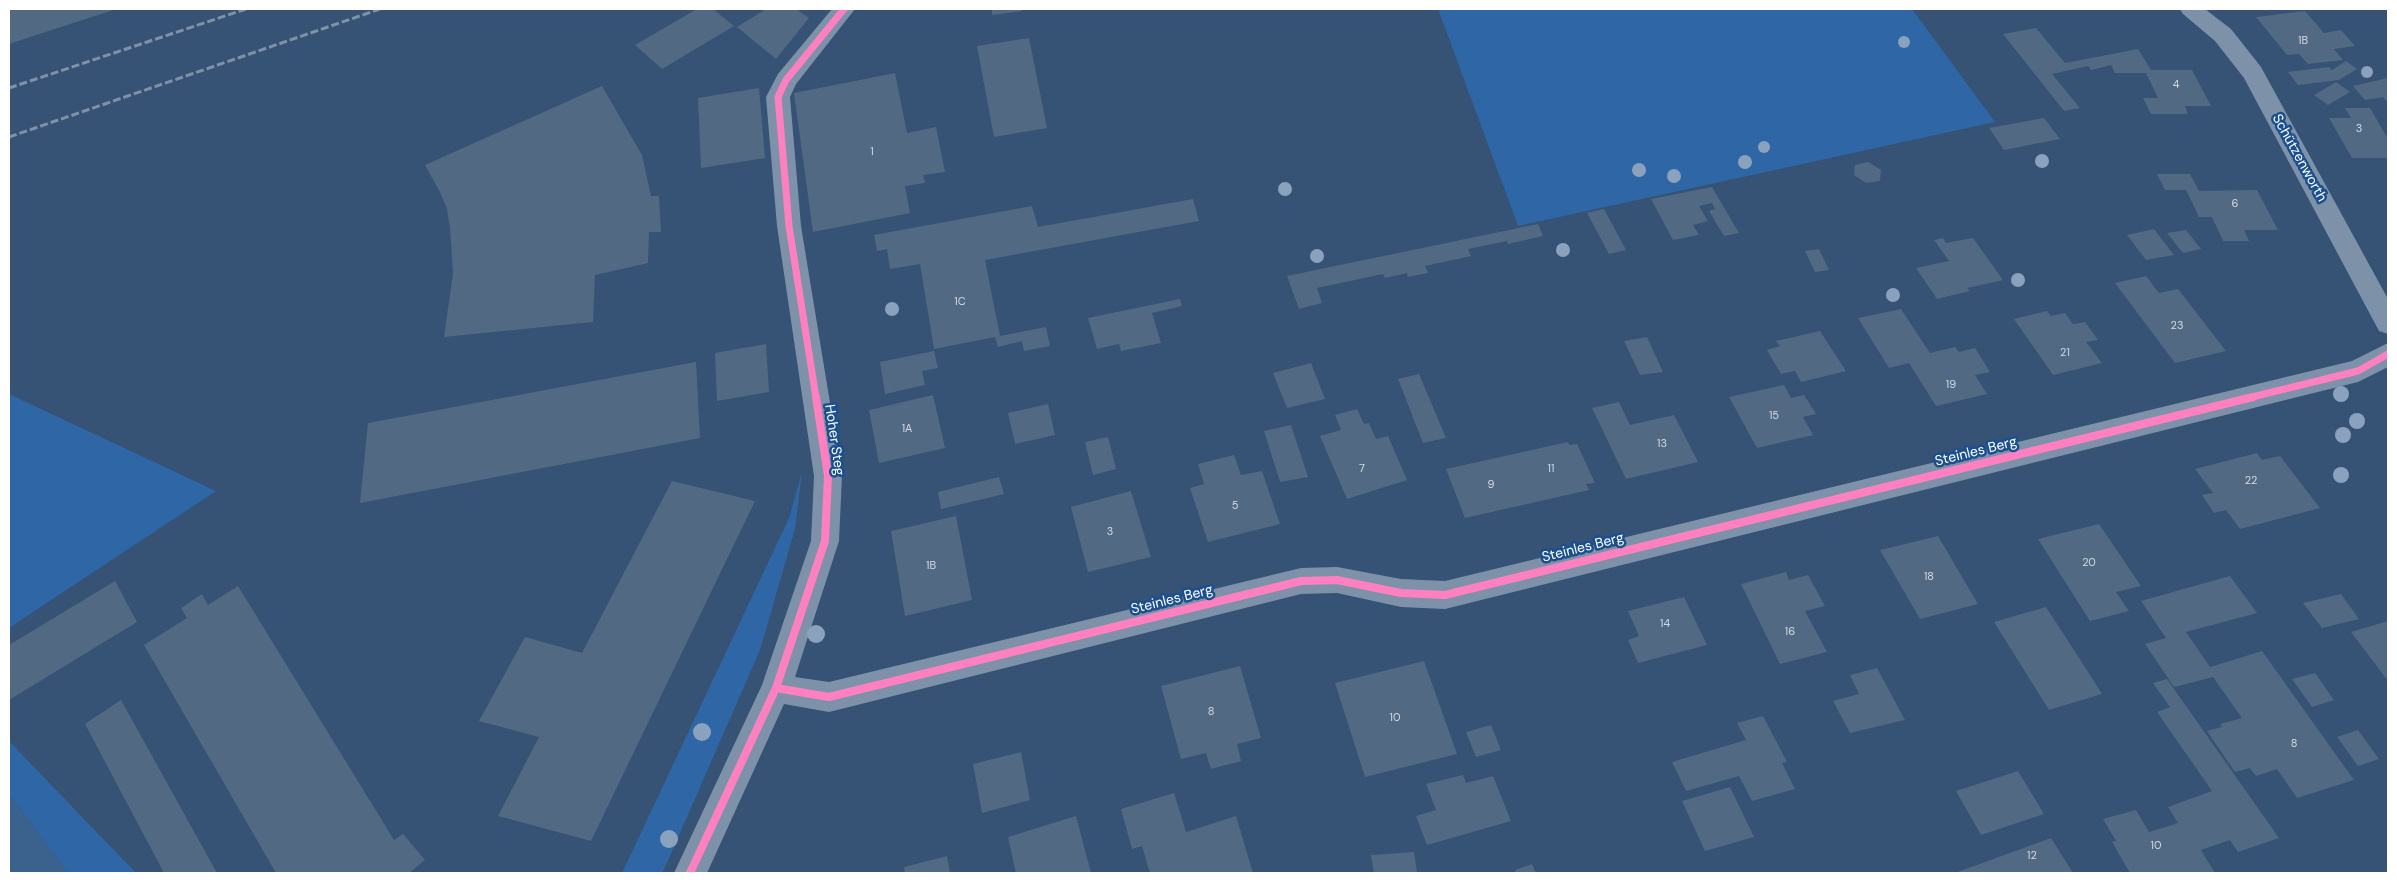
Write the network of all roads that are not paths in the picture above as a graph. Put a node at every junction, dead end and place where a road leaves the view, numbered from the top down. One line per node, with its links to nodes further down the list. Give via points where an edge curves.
1 (844, 9): 5 (street, Hoher Steg, via 786,80 778,97 789,226 828,476 825,541)
2 (2190, 9): 3 (street, Schützenworth, via 2223,35 2253,74)
3 (2388, 323)
4 (2388, 354): 5 (street, Steinles Berg, via 2358,371 1445,595 1401,593 1337,580 1301,580 829,698)
5 (776, 688): 6 (street, Hoher Steg)
6 (690, 873)

